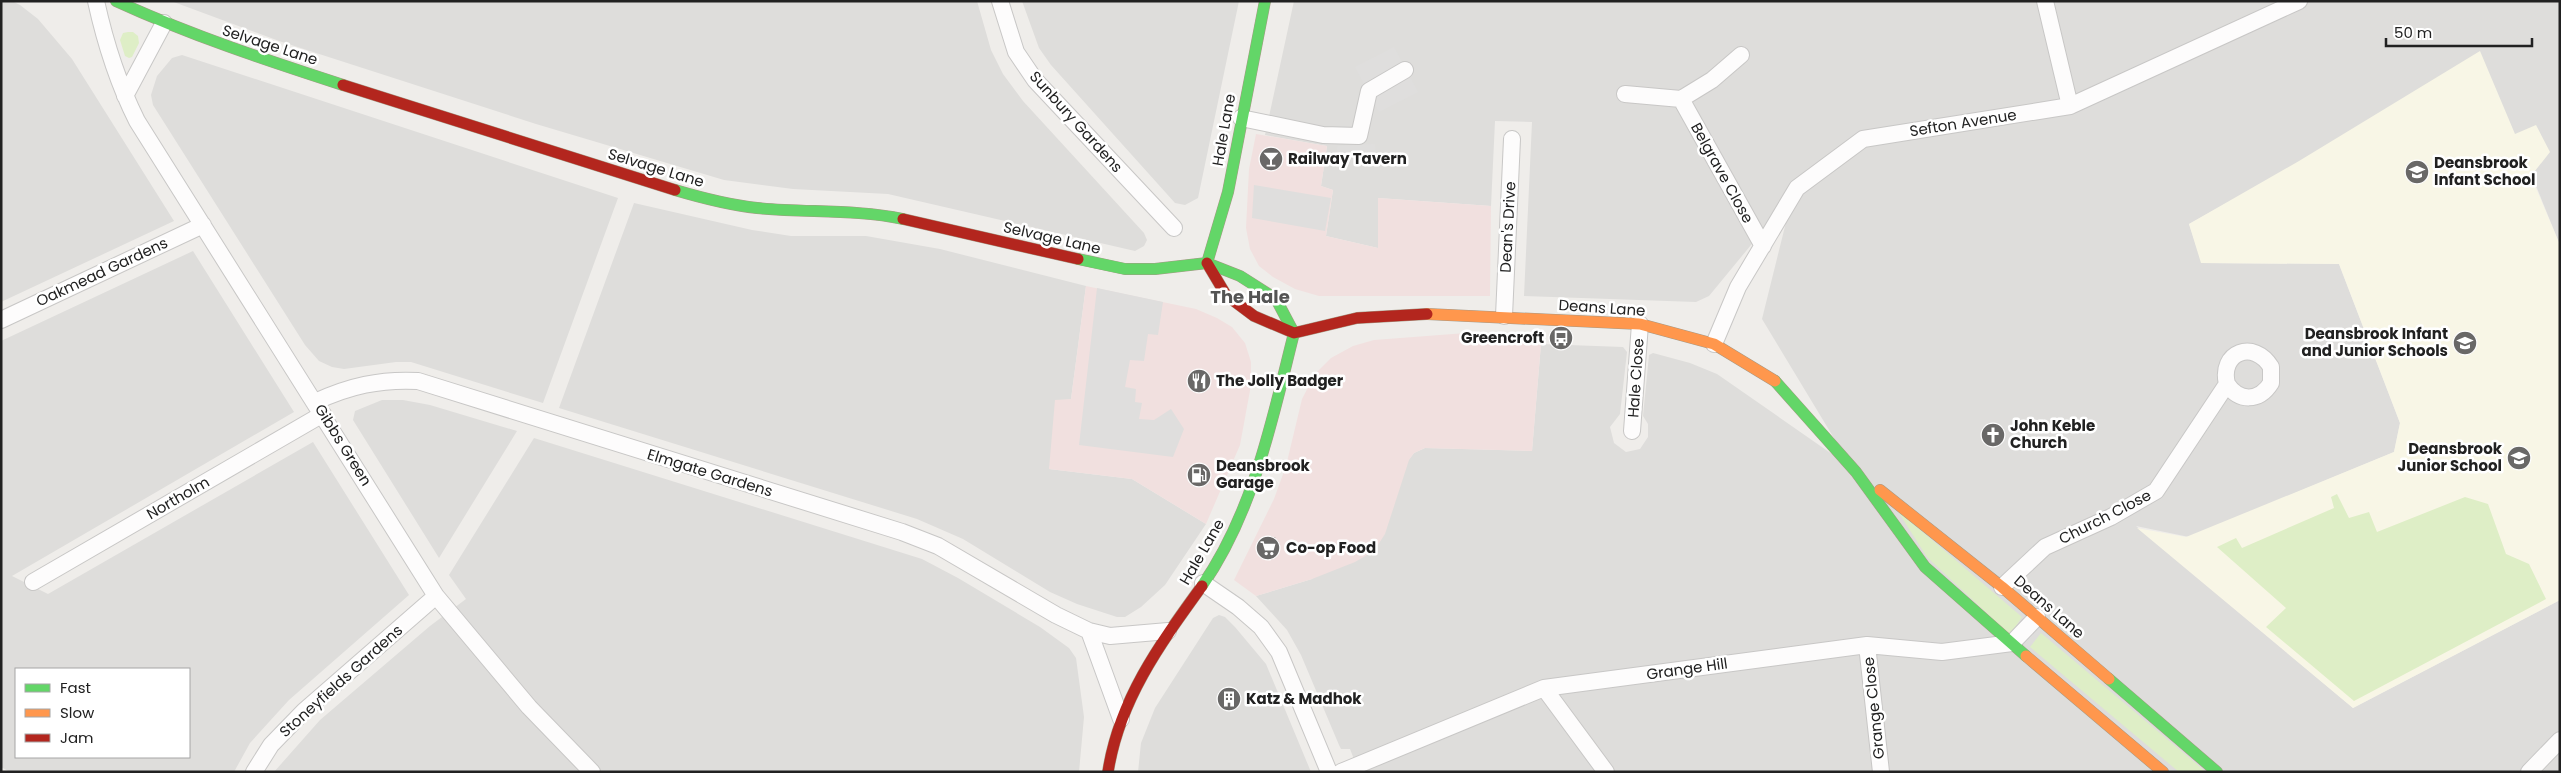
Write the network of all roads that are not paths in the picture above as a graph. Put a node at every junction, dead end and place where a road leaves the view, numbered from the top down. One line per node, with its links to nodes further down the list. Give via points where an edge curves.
1 (96, 1): 12 (street, Gibbs Green, via 101,27)
2 (116, 1): 7 (main road, Selvage Lane)
3 (1000, 1): 18 (street, Sunbury Gardens, via 1016,52 1035,80)
4 (1265, 1): 15 (main road, Hale Lane)
5 (2045, 1): 14 (street)
6 (2298, 1): 14 (street, Sefton Avenue)
7 (141, 7): 8 (main road, Selvage Lane)
8 (164, 23): 12 (street); 20 (main road, Selvage Lane, via 229,48 715,202 897,218 1125,269)
9 (1742, 55): 13 (street, via 1712,80)
10 (1405, 70): 15 (street, via 1369,91 1359,136 1323,135)
11 (1625, 94): 13 (street)
12 (124, 96): 17 (street, Gibbs Green)
13 (1681, 99): 19 (street, Belgrave Close)
14 (2070, 106): 19 (street, Sefton Avenue, via 1862,138 1797,188)
15 (1242, 118): 20 (main road, Hale Lane, via 1228,192)
16 (1512, 139): 21 (street, Dean's Drive)
17 (203, 225): 22 (street, Oakmead Gardens); 27 (street, Gibbs Green)
18 (1174, 228)
19 (1763, 246): 25 (street, Sefton Avenue, via 1738,287)
20 (1207, 263): 24 (main road, via 1226,295 1254,316); 24 (main road, via 1240,276 1276,299)
21 (1504, 316): 23 (main road, Deans Lane); 24 (main road, Deans Lane, via 1430,314 1357,318)
22 (1, 320)
23 (1640, 324): 25 (main road, Deans Lane); 28 (street, Hale Close)
24 (1294, 333): 31 (main road, Hale Lane, via 1270,435 1252,492 1219,560)
25 (1714, 344): 29 (main road, Deans Lane, via 1773,378)
26 (2227, 384): 32 (street, Church Close, via 2156,491 2111,517 2045,547)
27 (319, 408): 30 (street, Northolm); 33 (street, Gibbs Green); 35 (street, Elmgate Gardens, via 338,391 370,382 418,381 902,532 938,546)
28 (1632, 432)
29 (1856, 472): 32 (main road, Deans Lane); 37 (main road, Deans Lane, via 1925,567)
30 (33, 582)
31 (1203, 583): 36 (main road, Hale Lane); 45 (street, via 1261,627 1278,652)
32 (2002, 586): 34 (main road, Deans Lane)
33 (436, 596): 42 (street, Stoneyfields Gardens, via 304,711 271,745); 43 (street, Gibbs Green, via 529,707)
34 (2037, 617): 37 (street); 50 (main road, Deans Lane)
35 (1089, 631): 36 (street, Elmgate Gardens, via 1110,636); 40 (street)
36 (1168, 631): 40 (main road, Hale Lane)
37 (2012, 644): 38 (street, Grange Hill, via 1942,652); 49 (main road, Deans Lane)
38 (1867, 645): 39 (street, Grange Hill); 48 (street, Grange Close)
39 (1544, 688): 46 (street, Grange Hill); 47 (street)
40 (1121, 719): 44 (main road, Hale Lane)
41 (2560, 740): 51 (street)
42 (254, 772)
43 (592, 772)
44 (1108, 772)
45 (1330, 772)
46 (1341, 772)
47 (1606, 772)
48 (1880, 772)
49 (2164, 772)
50 (2217, 772)
51 (2529, 772)

